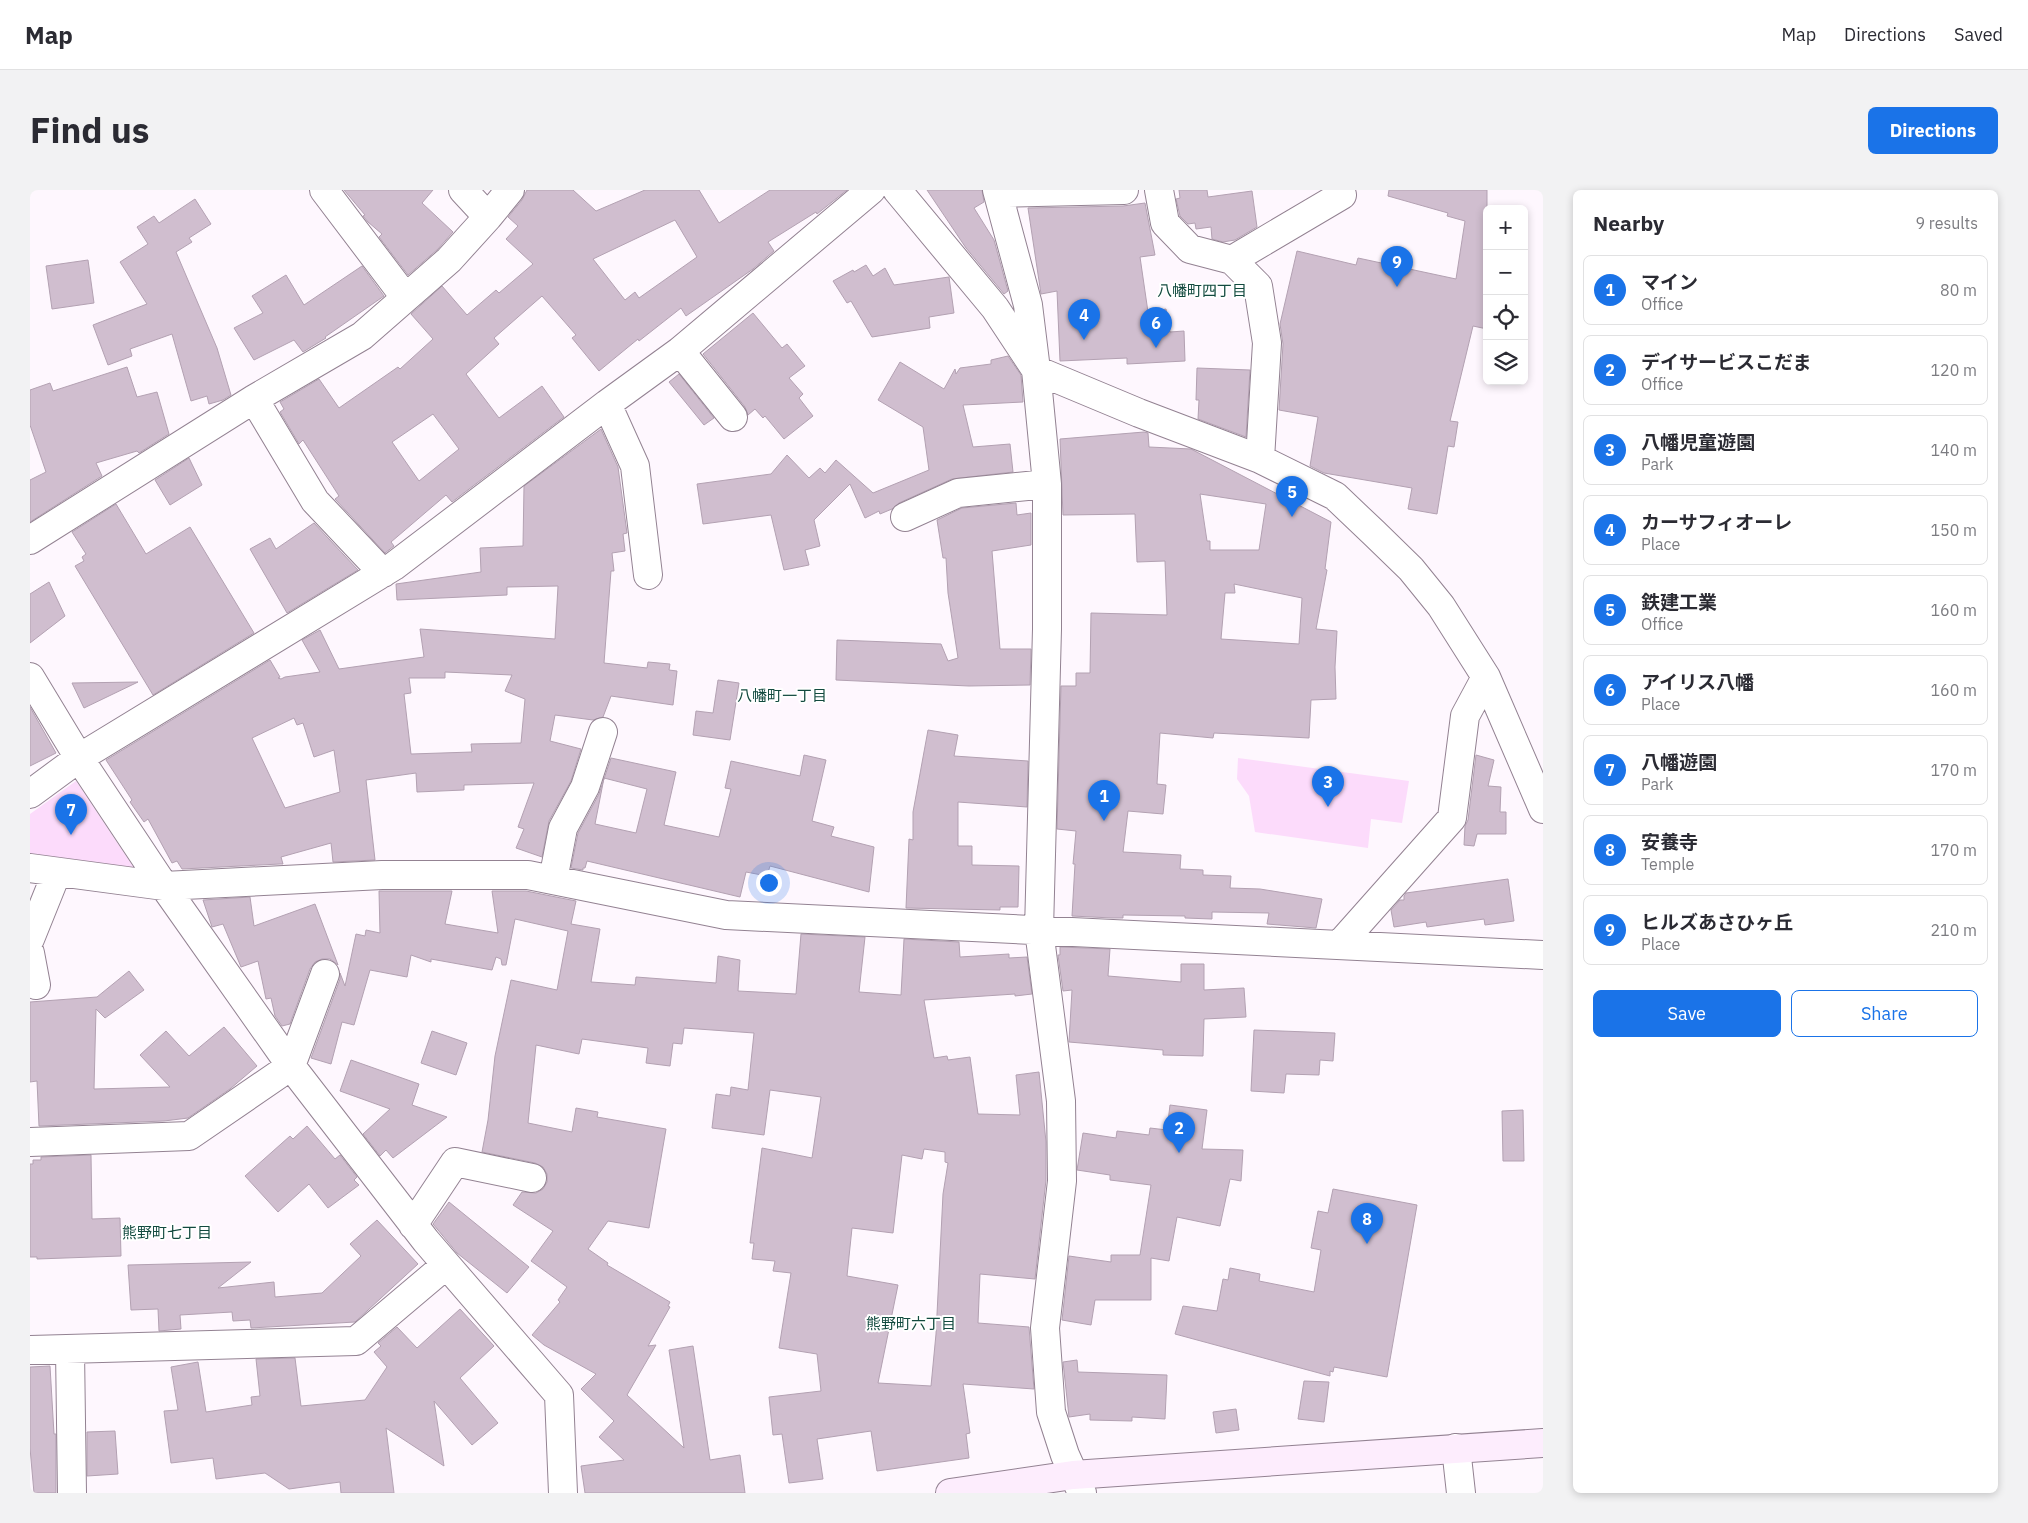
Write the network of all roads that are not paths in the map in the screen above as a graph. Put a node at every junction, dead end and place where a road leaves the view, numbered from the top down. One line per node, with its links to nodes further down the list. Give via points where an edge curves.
1 (324, 190): 12 (street)
2 (464, 190): 10 (street)
3 (510, 190): 10 (street)
4 (871, 190): 13 (street)
5 (897, 190): 14 (street, via 995,308)
6 (1124, 190): 8 (street)
7 (1159, 190): 11 (street, via 1165,223 1190,249)
8 (998, 191): 14 (street, via 1028,305)
9 (1342, 195): 11 (street)
10 (488, 217): 12 (street, via 449,260)
11 (1232, 260): 18 (street, via 1258,286 1267,343)
12 (405, 297): 15 (street, via 362,336)
13 (680, 351): 16 (street); 17 (street)
14 (1036, 370): 18 (street); 19 (street)
15 (254, 399): 21 (street); 22 (street, via 315,500)
16 (607, 404): 22 (street); 23 (street, via 635,466)
17 (733, 417)
18 (1260, 459): 25 (street, via 1335,496 1374,533 1440,606)
19 (1047, 484): 20 (street, via 958,493); 34 (street, via 1047,629)
20 (905, 517)
21 (30, 540)
22 (383, 573): 27 (street)
23 (648, 576)
24 (30, 677): 27 (street)
25 (1486, 677): 29 (street); 36 (street, via 1465,716 1452,818)
26 (603, 732): 32 (street, via 586,787 563,828)
27 (79, 758): 28 (street); 33 (street)
28 (30, 794)
29 (1543, 809)
30 (30, 868): 31 (street)
31 (57, 872): 33 (street); 35 (street)
32 (553, 880): 33 (street, via 528,875 382,875); 34 (street, via 726,915)
33 (164, 886): 41 (street)
34 (1039, 930): 36 (street); 50 (street, via 1061,1101 1062,1181 1044,1328 1051,1412)
35 (30, 939)
36 (1340, 944): 38 (street)
37 (30, 952): 40 (street)
38 (1543, 955)
39 (325, 974): 41 (street)
40 (36, 985)
41 (291, 1066): 42 (street, via 189,1136); 44 (street)
42 (30, 1142)
43 (532, 1178): 44 (street, via 456,1162)
44 (413, 1225): 45 (street)
45 (446, 1265): 47 (street, via 356,1341); 52 (street, via 559,1395)
46 (30, 1350): 47 (street)
47 (70, 1350): 51 (street)
48 (1543, 1443): 49 (street)
49 (1456, 1448): 50 (street); 54 (street)
50 (1078, 1484): 53 (street)
51 (72, 1493)
52 (562, 1493)
53 (950, 1493)
54 (1461, 1493)

